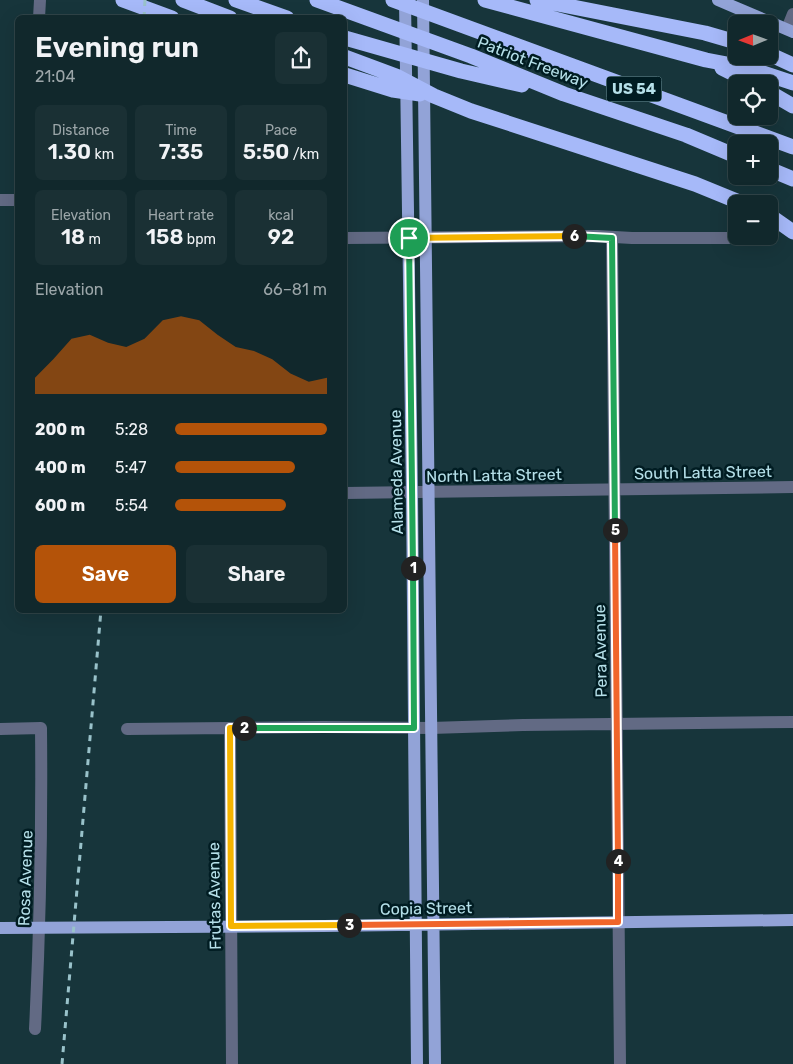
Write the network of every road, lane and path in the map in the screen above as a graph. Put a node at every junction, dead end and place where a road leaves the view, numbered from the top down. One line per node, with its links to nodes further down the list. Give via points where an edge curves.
1 (40, 0): 13 (street)
2 (123, 0): 14 (highway)
3 (183, 0): 15 (highway)
4 (236, 0): 16 (highway)
5 (317, 0): 27 (highway, Patriot Freeway / US 54)
6 (394, 0): 31 (highway, Patriot Freeway / US 54)
7 (405, 0): 42 (main road, Alameda Avenue)
8 (423, 0): 40 (main road, Alameda Avenue)
9 (485, 0): 22 (highway)
10 (537, 0): 19 (highway)
11 (718, 0): 17 (main road)
12 (793, 14): 17 (street)
13 (39, 15)
14 (164, 15)
15 (222, 15)
16 (278, 15)
17 (790, 31)
18 (347, 39): 27 (highway, via 461,72)
19 (728, 40)
20 (347, 58): 28 (highway, via 396,76)
21 (778, 58): 23 (highway)
22 (706, 60): 24 (highway); 26 (highway, via 748,68)
23 (793, 65)
24 (736, 75)
25 (347, 76): 28 (highway, via 393,90)
26 (793, 82)
27 (564, 94): 32 (highway, Patriot Freeway / US 54)
28 (434, 96): 35 (highway)
29 (778, 97): 30 (highway)
30 (793, 106)
31 (793, 148)
32 (728, 153)
33 (778, 173): 34 (highway)
34 (793, 179)
35 (728, 197)
36 (0, 200): 37 (street)
37 (15, 200)
38 (778, 222): 39 (highway)
39 (793, 232)
40 (426, 237): 42 (street); 43 (street); 49 (main road, Alameda Avenue)
41 (347, 238): 42 (street)
42 (409, 238): 48 (main road, Alameda Avenue)
43 (612, 238): 44 (street); 46 (street, Pera Avenue)
44 (728, 238)
45 (793, 488): 46 (street, South Latta Street)
46 (614, 490): 49 (street, North Latta Street); 51 (street, Pera Avenue)
47 (347, 493): 48 (street, North Latta Street)
48 (412, 493): 49 (street, North Latta Street); 54 (main road, Alameda Avenue)
49 (428, 493): 55 (main road, Alameda Avenue)
50 (793, 722): 51 (street)
51 (617, 724): 55 (street); 58 (street, Pera Avenue)
52 (0, 728): 62 (street, Rosa Avenue, via 42,728)
53 (230, 728): 54 (street); 56 (street); 61 (street, Frutas Avenue)
54 (414, 728): 55 (street); 59 (main road, Alameda Avenue)
55 (431, 728): 60 (main road, Alameda Avenue)
56 (127, 729)
57 (793, 920): 58 (main road, Copia Street)
58 (618, 922): 60 (main road, Copia Street); 68 (street, Pera Avenue)
59 (416, 924): 60 (main road, Copia Street); 61 (main road, Copia Street); 66 (main road, Alameda Avenue)
60 (433, 924): 67 (main road, Alameda Avenue)
61 (231, 926): 62 (main road, Copia Street); 65 (street, Frutas Avenue)
62 (40, 927): 63 (main road, Copia Street); 64 (street, Rosa Avenue)
63 (0, 928)
64 (35, 1029)
65 (232, 1064)
66 (417, 1064)
67 (435, 1064)
68 (620, 1064)

